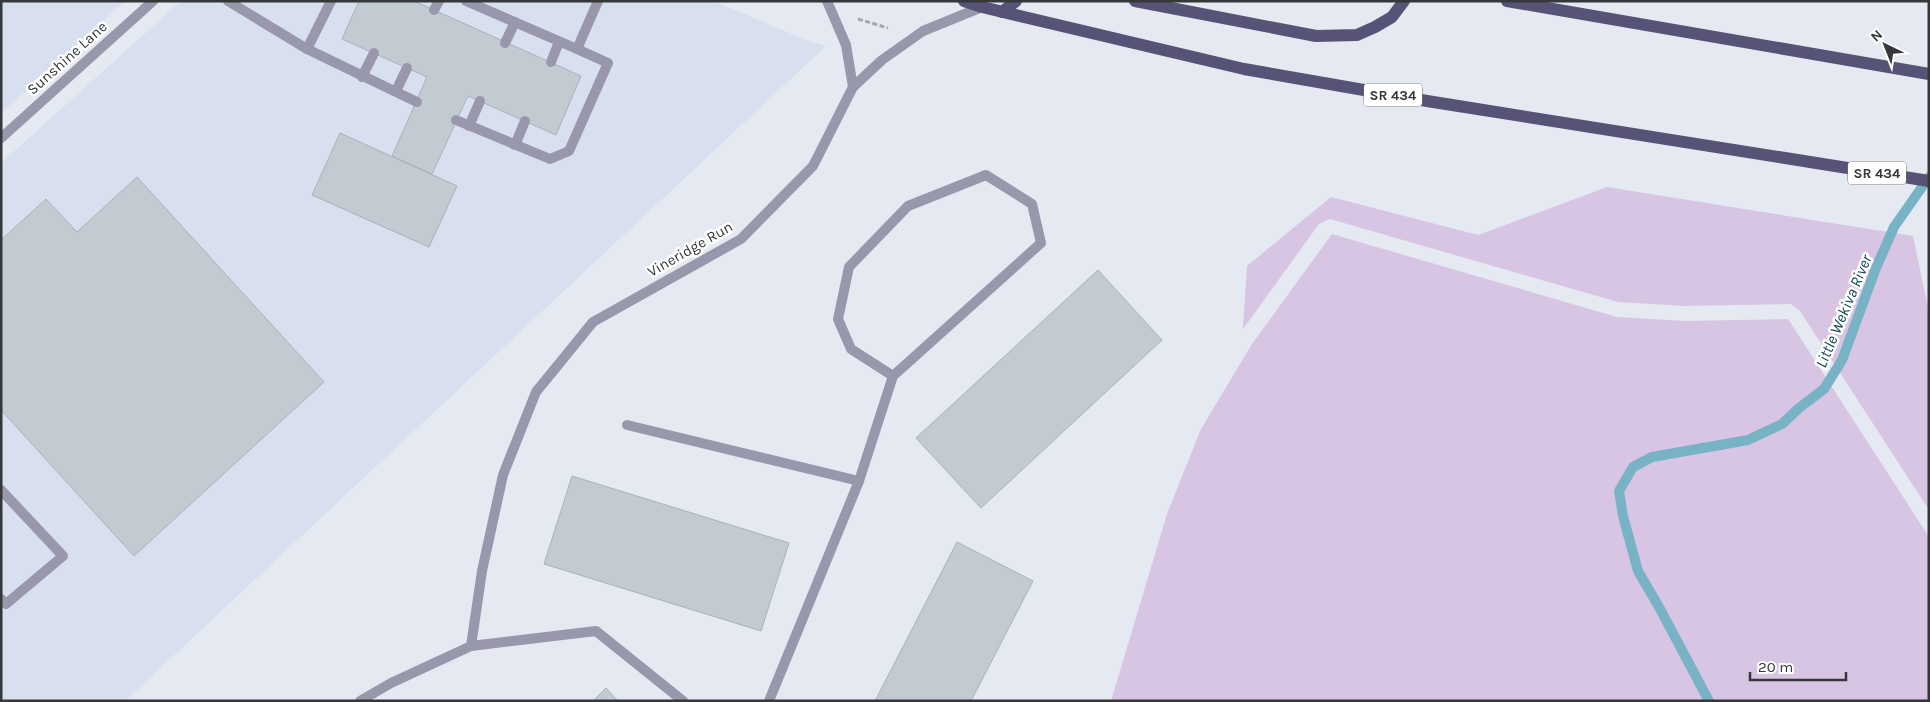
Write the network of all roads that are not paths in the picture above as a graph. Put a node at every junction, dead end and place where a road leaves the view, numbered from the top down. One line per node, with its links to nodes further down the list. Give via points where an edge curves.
1 (153, 1): 31 (street, Sunshine Lane)
2 (228, 1): 17 (street)
3 (330, 1): 17 (street)
4 (466, 1): 14 (street)
5 (598, 1): 18 (street)
6 (828, 1): 24 (street, via 846,45)
7 (964, 1): 12 (main road, SR 434)
8 (1016, 1): 13 (main road)
9 (1135, 1): 10 (main road, via 1316,36 1357,35 1392,17)
10 (1404, 1)
11 (1507, 1): 22 (main road)
12 (982, 7): 13 (main road, SR 434); 24 (street, Vineridge Run, via 923,32 882,60)
13 (1002, 12): 33 (main road, SR 434, via 1244,69)
14 (515, 22): 15 (street); 16 (street)
15 (560, 42): 18 (street); 20 (street)
16 (505, 43)
17 (307, 49): 23 (street)
18 (577, 49): 32 (street, via 608,63 569,151 550,159)
19 (374, 53): 23 (street)
20 (550, 62)
21 (407, 68): 25 (street)
22 (1929, 74)
23 (362, 77): 25 (street)
24 (854, 87): 39 (street, Vineridge Run, via 813,166 740,239 593,322 536,392 503,475 482,571)
25 (396, 92): 27 (street)
26 (480, 101): 30 (street)
27 (417, 102)
28 (456, 120): 30 (street)
29 (525, 121): 32 (street)
30 (469, 126): 32 (street)
31 (1, 138)
32 (515, 145)
33 (1929, 181)
34 (893, 376): 34 (street, via 1041,244 1032,204 986,175 908,206 849,266 838,319 851,348); 36 (street)
35 (627, 425): 36 (street)
36 (859, 481): 42 (street)
37 (1, 490): 38 (street, via 63,556 6,604)
38 (1, 599)
39 (471, 646): 40 (street); 41 (street, via 596,632)
40 (360, 701)
41 (684, 701)
42 (768, 701)

